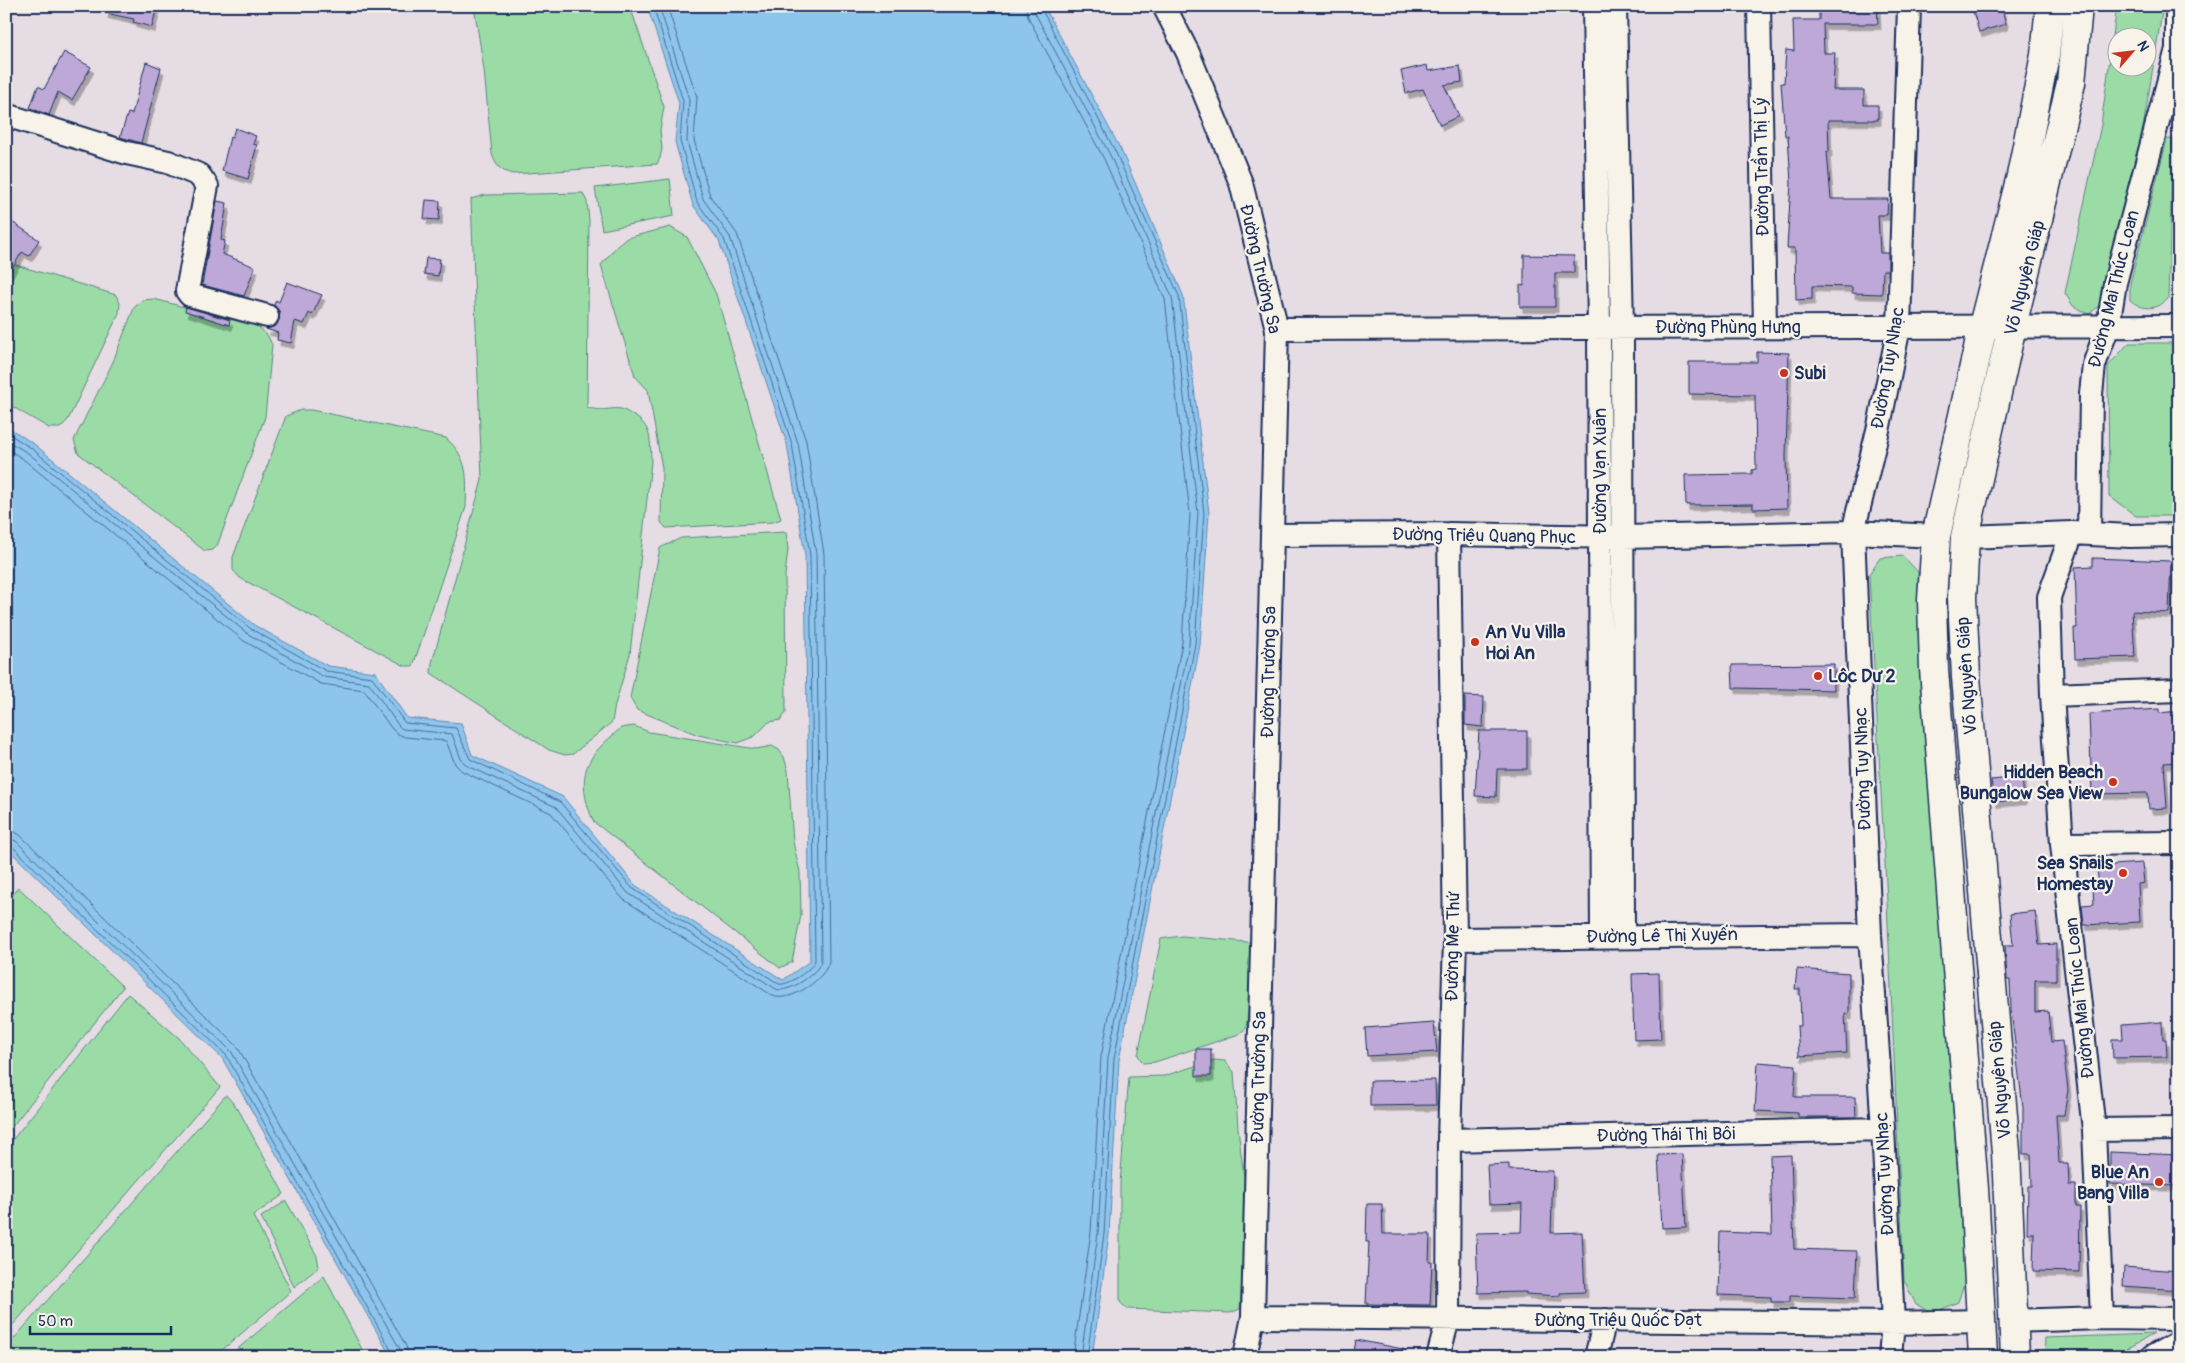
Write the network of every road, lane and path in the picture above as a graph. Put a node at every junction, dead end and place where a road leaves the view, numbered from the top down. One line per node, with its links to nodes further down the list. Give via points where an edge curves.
1 (1164, 6): 19 (street, Đường Trường Sa, via 1188,53 1241,183)
2 (1594, 6): 20 (street, Đường Vạn Xuân)
3 (1615, 6): 16 (street, Đường Vạn Xuân)
4 (1759, 6): 17 (street, Đường Trần Thị Lý)
5 (1909, 6): 18 (street, Đường Tuy Nhạc)
6 (2050, 6): 12 (main road, Võ Nguyên Giáp, via 2045,55 2021,176)
7 (2078, 6): 13 (main road, Võ Nguyên Giáp, via 2071,84)
8 (2178, 6): 9 (street, Đường Mai Thúc Loan)
9 (2178, 53): 14 (street, Đường Mai Thúc Loan, via 2115,283)
10 (6, 115): 11 (street, via 127,153 168,162 199,175 207,186 187,291 190,295)
11 (267, 316)
12 (1983, 326): 13 (street, Đường Phùng Hưng); 18 (street, Đường Phùng Hưng); 26 (main road, Võ Nguyên Giáp)
13 (2012, 326): 14 (street, Đường Phùng Hưng); 29 (main road, Võ Nguyên Giáp)
14 (2108, 326): 15 (street, Đường Phùng Hưng); 23 (street, Đường Mai Thúc Loan, via 2094,366)
15 (2179, 326)
16 (1622, 327): 17 (street, Đường Phùng Hưng); 20 (street, Đường Phùng Hưng); 28 (street, Đường Vạn Xuân)
17 (1765, 327): 18 (street, Đường Phùng Hưng)
18 (1899, 327): 21 (street, Đường Tuy Nhạc)
19 (1277, 328): 20 (street, Đường Phùng Hưng); 24 (street, Đường Trường Sa)
20 (1599, 328): 27 (street, Đường Vạn Xuân)
21 (1853, 532): 26 (street, Đường Triệu Quang Phục); 28 (street, Đường Triệu Quang Phục); 34 (street, Đường Tuy Nhạc)
22 (1449, 534): 24 (street, Đường Triệu Quang Phục); 27 (street, Đường Triệu Quang Phục); 36 (street, Đường Mẹ Thứ)
23 (2081, 534): 25 (street); 29 (street); 31 (street, Đường Mai Thúc Loan, via 2049,597)
24 (1272, 535): 41 (street, Đường Trường Sa)
25 (2179, 535)
26 (1936, 536): 29 (main road); 46 (main road, Võ Nguyên Giáp, via 1932,600 1934,669)
27 (1600, 537): 28 (street, Đường Triệu Quang Phục); 35 (street, Đường Vạn Xuân)
28 (1623, 537): 35 (street, Đường Vạn Xuân)
29 (1965, 537): 47 (main road, Võ Nguyên Giáp, via 1962,598 1966,677 2006,1152)
30 (2179, 690): 31 (street)
31 (2052, 696): 33 (street, Đường Mai Thúc Loan)
32 (2179, 843): 33 (street)
33 (2062, 844): 39 (street, Đường Mai Thúc Loan)
34 (1870, 935): 35 (street, Đường Lê Thị Xuyến); 37 (street, Đường Tuy Nhạc)
35 (1612, 936): 36 (street, Đường Lê Thị Xuyến)
36 (1455, 939): 40 (street, Đường Mẹ Thứ)
37 (1883, 1129): 40 (street, Đường Thái Thị Bôi); 48 (street, Đường Tuy Nhạc)
38 (2179, 1129): 39 (street)
39 (2094, 1130): 42 (street, Đường Mai Thúc Loan)
40 (1449, 1140): 43 (street, Đường Mẹ Thứ)
41 (1253, 1317): 43 (street, Đường Triệu Quốc Đạt); 50 (street, Đường Trường Sa)
42 (2102, 1318): 44 (street); 47 (street)
43 (1448, 1319): 45 (street, Đường Triệu Quốc Đạt); 51 (street, Đường Mẹ Thứ)
44 (2179, 1319)
45 (1605, 1320): 48 (street, Đường Triệu Quốc Đạt); 52 (street)
46 (1982, 1321): 47 (main road); 48 (street, Đường Triệu Quốc Đạt); 54 (main road, Võ Nguyên Giáp)
47 (2014, 1322): 55 (main road, Võ Nguyên Giáp)
48 (1893, 1323): 53 (street, Đường Tuy Nhạc)
49 (2179, 1342): 56 (street)
50 (1246, 1357)
51 (1438, 1357)
52 (1596, 1357)
53 (1890, 1357)
54 (1983, 1357)
55 (2015, 1357)
56 (2152, 1357)

